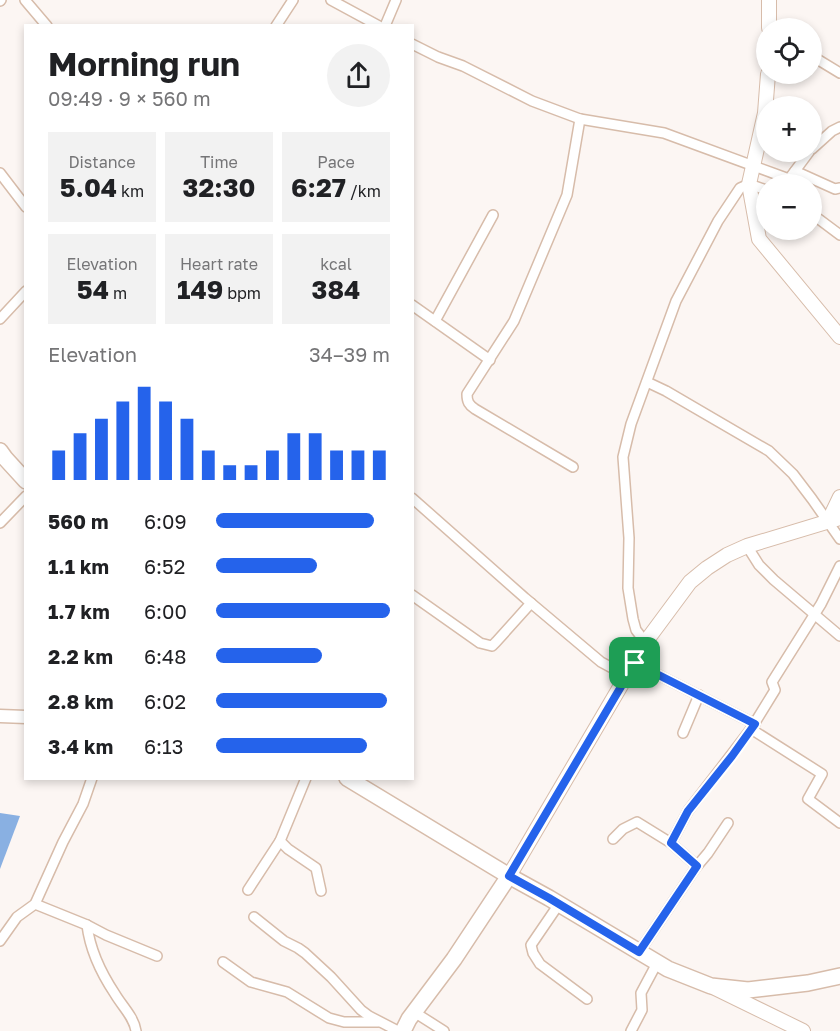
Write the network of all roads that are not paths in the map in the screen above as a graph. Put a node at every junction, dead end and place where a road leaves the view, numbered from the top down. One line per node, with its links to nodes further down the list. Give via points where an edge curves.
1 (25, 0): 7 (street)
2 (294, 0): 8 (street)
3 (331, 0): 9 (street)
4 (396, 0): 10 (street)
5 (769, 0): 6 (main road)
6 (769, 18)
7 (45, 24)
8 (277, 24)
9 (375, 24)
10 (386, 24)
11 (414, 45): 15 (street)
12 (822, 62): 13 (street)
13 (840, 74)
14 (767, 84): 19 (main road)
15 (580, 119): 19 (street, via 664,133); 34 (street, via 567,195 514,321)
16 (840, 127): 17 (street)
17 (822, 140)
18 (801, 162): 20 (street)
19 (753, 165): 20 (street, via 789,179); 22 (main road)
20 (795, 171): 24 (street, via 834,189)
21 (0, 174): 25 (street)
22 (749, 184): 23 (street); 33 (main road, via 759,239); 35 (street, via 740,188 696,261 676,301)
23 (756, 186)
24 (840, 188)
25 (24, 204)
26 (493, 214): 32 (street)
27 (822, 222): 28 (street)
28 (840, 235)
29 (24, 293): 31 (street)
30 (414, 306): 32 (street)
31 (0, 319)
32 (435, 321): 34 (street)
33 (840, 337)
34 (490, 360): 37 (street, via 467,394 470,405)
35 (647, 382): 42 (street, via 769,451); 51 (street, via 623,457 628,588 636,630)
36 (0, 451): 38 (main road)
37 (573, 467)
38 (24, 479)
39 (840, 497): 42 (main road)
40 (24, 498): 43 (street)
41 (414, 500): 48 (street)
42 (834, 520): 44 (street); 45 (main road)
43 (0, 523)
44 (840, 539)
45 (747, 546): 49 (street, via 759,565); 51 (main road, via 690,582)
46 (840, 566): 49 (street)
47 (414, 596): 48 (street, via 486,646 492,646)
48 (531, 603): 53 (street, via 601,662)
49 (814, 615): 50 (street); 57 (street, via 772,682 775,690)
50 (840, 636)
51 (646, 643): 52 (main road)
52 (635, 663): 53 (main road); 54 (street)
53 (627, 676): 68 (main road)
54 (699, 695): 57 (street); 58 (street)
55 (0, 716): 56 (street)
56 (24, 717)
57 (753, 726): 63 (street, via 822,774 808,799); 66 (street, via 688,811)
58 (683, 733)
59 (91, 780): 71 (street, via 84,804)
60 (305, 780): 65 (street)
61 (349, 780): 68 (main road)
62 (728, 823): 67 (street)
63 (840, 823)
64 (613, 839): 66 (street, via 637,822)
65 (280, 841): 69 (street); 70 (street, via 316,868)
66 (671, 843): 67 (street)
67 (697, 866): 76 (street)
68 (509, 876): 72 (main road); 83 (main road)
69 (248, 890)
70 (321, 891)
71 (35, 904): 74 (street); 75 (street, via 17,917)
72 (559, 904): 76 (main road); 82 (street, via 531,945 533,953 540,964)
73 (254, 917): 84 (street, via 305,953 361,1010)
74 (87, 925): 77 (street); 85 (street, via 93,953)
75 (0, 940)
76 (639, 952): 79 (main road)
77 (157, 956)
78 (223, 962): 84 (street, via 251,982 287,992 329,1018)
79 (657, 963): 81 (main road); 89 (street, via 641,993 642,1010)
80 (840, 976): 81 (main road, via 748,990)
81 (711, 986): 90 (main road)
82 (587, 999)
83 (414, 1012): 87 (main road); 88 (street)
84 (380, 1022): 86 (street)
85 (136, 1031)
86 (398, 1031)
87 (403, 1031)
88 (444, 1031)
89 (631, 1031)
90 (802, 1031)

